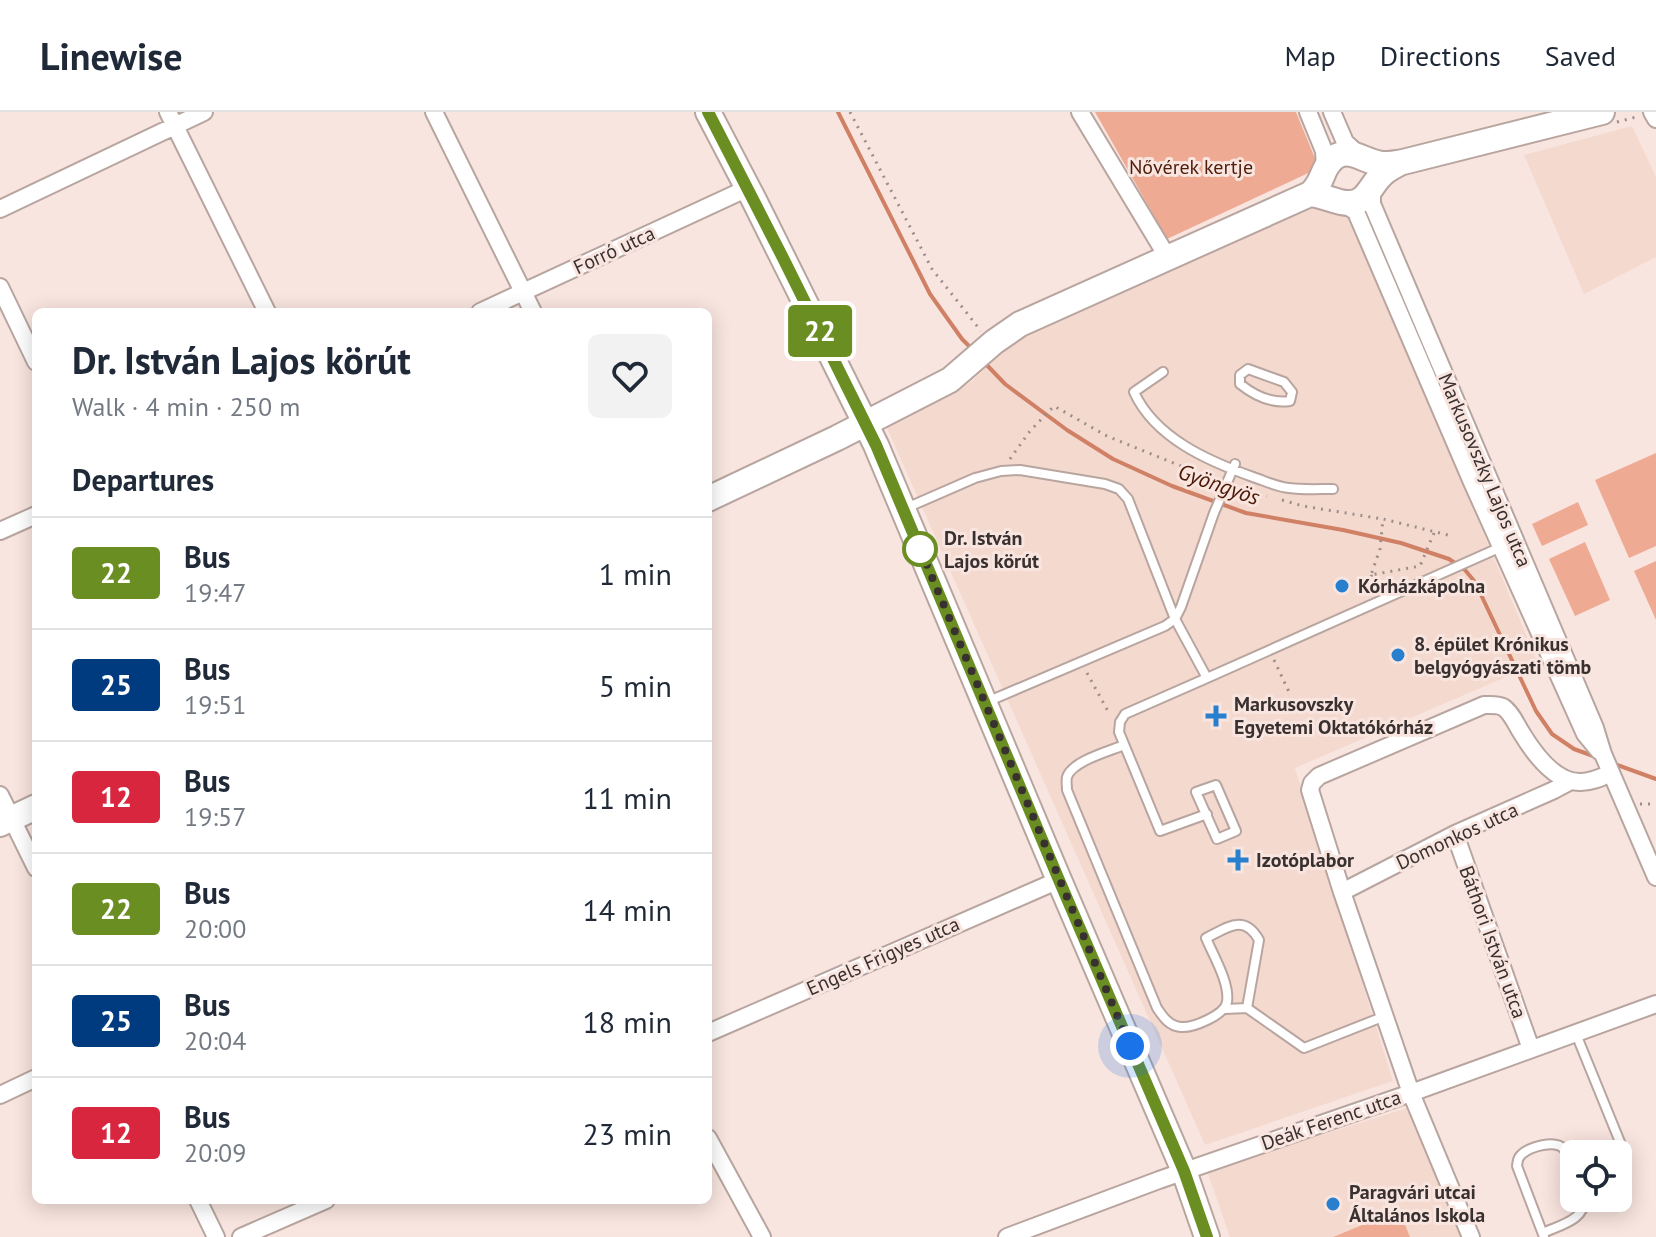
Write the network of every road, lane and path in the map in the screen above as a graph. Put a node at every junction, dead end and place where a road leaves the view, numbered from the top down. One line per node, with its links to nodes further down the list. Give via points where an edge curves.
1 (204, 112): 10 (street)
2 (434, 112): 20 (street)
3 (708, 112): 15 (street)
4 (850, 112): 24 (path, via 932,269 976,327)
5 (1080, 112): 18 (street)
6 (1308, 112): 16 (street, via 1324,151)
7 (1332, 112): 12 (street, via 1345,142)
8 (1602, 112): 13 (street)
9 (1652, 112): 11 (street)
10 (172, 119): 17 (street); 21 (street)
11 (1656, 119)
12 (1362, 157): 13 (street, via 1383,164); 14 (street, via 1372,169); 16 (street, via 1334,157)
13 (1403, 162): 14 (street)
14 (1372, 185): 16 (street, via 1353,203); 32 (street, Markusovszky Lajos utca, via 1372,204)
15 (748, 188): 20 (street, Forró utca); 29 (street)
16 (1327, 188): 18 (street, via 1251,216); 32 (street, Markusovszky Lajos utca, via 1356,212)
17 (0, 209)
18 (1168, 258): 24 (street, via 1020,324)
19 (0, 287): 25 (street)
20 (523, 292): 22 (street, Forró utca); 23 (street)
21 (265, 308)
22 (489, 308)
23 (531, 308)
24 (994, 342): 29 (street, via 950,380)
25 (32, 354)
26 (1163, 372): 30 (lane, via 1134,392 1141,407 1166,433)
27 (1262, 398): 27 (lane, via 1290,401 1292,392 1284,382 1248,369 1240,375 1240,384)
28 (1054, 406): 31 (path)
29 (866, 423): 34 (street); 35 (street)
30 (1234, 467): 33 (lane, via 1289,488); 43 (lane)
31 (1001, 471): 35 (lane); 43 (lane, via 1119,489 1128,499)
32 (1479, 479): 40 (street, Markusovszky Lajos utca)
33 (1333, 489)
34 (712, 497)
35 (903, 510): 48 (street)
36 (32, 517): 37 (street)
37 (0, 531)
38 (1434, 533): 39 (path); 41 (path, via 1420,566); 41 (path, via 1383,519)
39 (1452, 536)
40 (1508, 544): 42 (lane); 51 (street, Markusovszky Lajos utca, via 1585,734 1603,754)
41 (1371, 575): 42 (path)
42 (1381, 601): 46 (lane)
43 (1175, 619): 45 (lane); 46 (lane)
44 (1273, 657): 47 (path)
45 (1081, 662): 48 (lane); 49 (path)
46 (1207, 678): 49 (lane, via 1125,714)
47 (1290, 694)
48 (985, 703): 60 (street)
49 (1119, 732): 50 (lane)
50 (1124, 745): 55 (lane, via 1160,831); 64 (lane, via 1078,764 1066,779 1067,790 1163,1018 1193,1026)
51 (1612, 778): 52 (street, Domonkos utca); 59 (street, Markusovszky Lajos utca)
52 (1571, 781): 57 (street, Domonkos utca); 61 (street, via 1551,769 1510,713 1494,704 1319,776 1310,790)
53 (0, 795): 56 (street)
54 (32, 809): 56 (street)
55 (1207, 814): 55 (lane, via 1217,839 1236,831 1216,785 1196,792)
56 (6, 821): 58 (street)
57 (1455, 834): 61 (street, Domonkos utca); 68 (street, Báthori István utca)
58 (32, 862)
59 (1656, 877)
60 (1059, 880): 66 (street, Engels Frigyes utca); 75 (street)
61 (1342, 892): 65 (street)
62 (1656, 1004): 67 (street, Deák Ferenc utca)
63 (1247, 1008): 64 (lane); 64 (lane, via 1259,940 1247,925 1238,923 1206,938 1227,988); 65 (lane, via 1304,1048)
64 (1225, 1009)
65 (1385, 1016): 70 (street)
66 (712, 1031)
67 (1576, 1033): 68 (street, Deák Ferenc utca); 72 (lane)
68 (1531, 1049): 70 (street, Deák Ferenc utca)
69 (32, 1080): 71 (street)
70 (1411, 1093): 75 (street, Deák Ferenc utca); 85 (street)
71 (0, 1095)
72 (1619, 1140)
73 (712, 1145): 82 (street)
74 (1560, 1147): 79 (lane, via 1549,1143 1518,1158)
75 (1184, 1171): 83 (street, Deák Ferenc utca); 84 (street)
76 (200, 1204): 80 (street)
77 (317, 1204): 81 (street)
78 (1582, 1212): 79 (lane)
79 (1543, 1235)
80 (216, 1237)
81 (241, 1237)
82 (762, 1237)
83 (1007, 1237)
84 (1207, 1237)
85 (1471, 1237)

